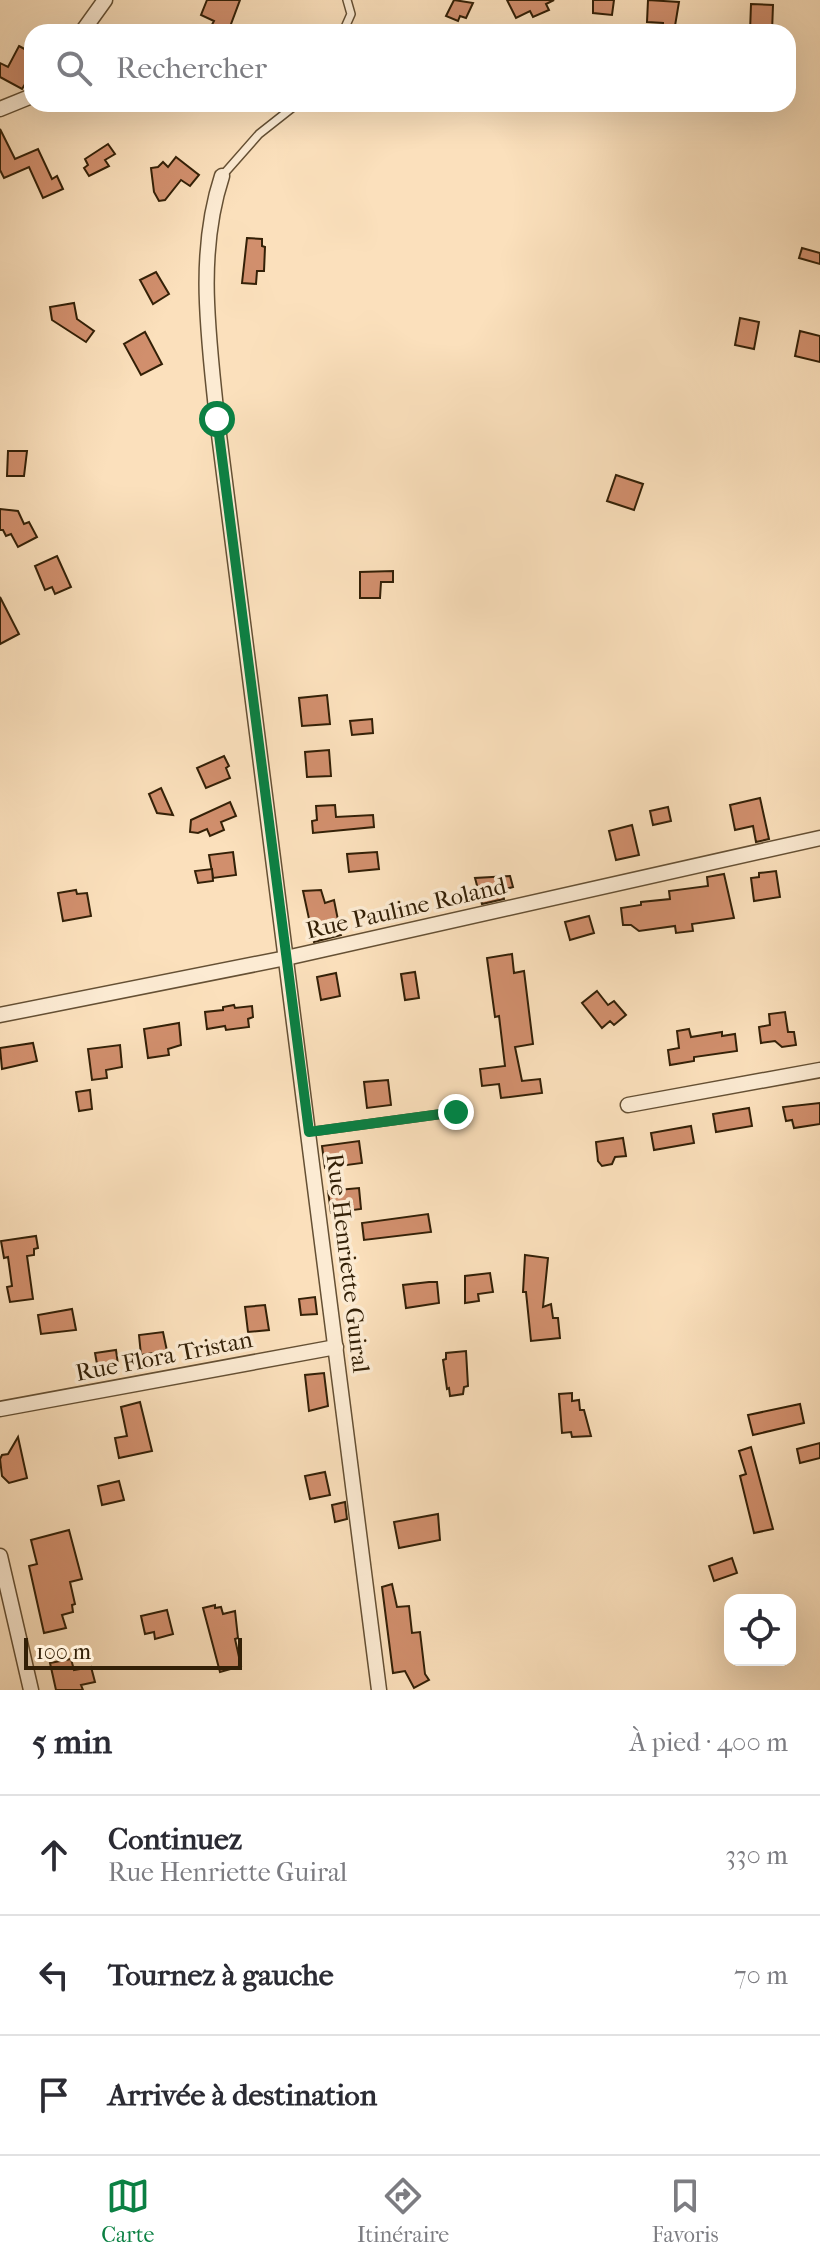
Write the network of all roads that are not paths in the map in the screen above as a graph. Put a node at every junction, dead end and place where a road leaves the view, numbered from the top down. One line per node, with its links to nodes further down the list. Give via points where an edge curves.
1 (105, 0): 3 (street)
2 (347, 0): 4 (lane, via 351,14)
3 (88, 24)
4 (347, 24)
5 (24, 99): 6 (street)
6 (0, 109)
7 (287, 112): 8 (lane)
8 (222, 176): 10 (street, Rue Henriette Guiral, via 213,203 205,292)
9 (820, 838): 10 (street, Rue Pauline Roland)
10 (286, 958): 11 (street, Rue Pauline Roland); 15 (street, Rue Henriette Guiral)
11 (0, 1015)
12 (820, 1070): 13 (street)
13 (628, 1105)
14 (456, 1112): 15 (lane)
15 (309, 1132): 16 (street, Rue Henriette Guiral)
16 (336, 1347): 17 (street, Rue Flora Tristan); 20 (street, Rue Henriette Guiral)
17 (0, 1409)
18 (0, 1556): 19 (street)
19 (31, 1690)
20 (379, 1690)

